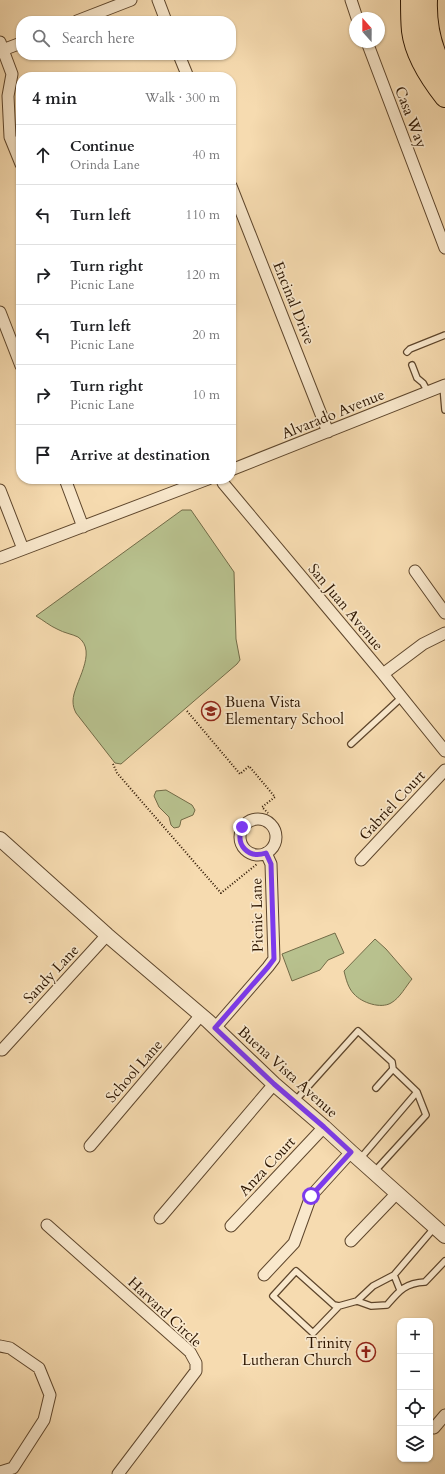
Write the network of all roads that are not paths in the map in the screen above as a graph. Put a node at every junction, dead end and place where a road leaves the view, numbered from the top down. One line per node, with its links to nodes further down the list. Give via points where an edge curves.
1 (131, 0): 7 (street)
2 (158, 0): 8 (street)
3 (350, 0): 6 (street)
4 (411, 0): 15 (highway, via 412,32 421,60)
5 (427, 0): 14 (highway, via 430,39)
6 (355, 12)
7 (90, 16)
8 (164, 16)
9 (16, 44): 10 (street)
10 (1, 48): 16 (street, via 12,74 8,96 10,137)
11 (368, 48): 18 (street, Casa Way)
12 (181, 60): 13 (street)
13 (186, 72)
14 (445, 73)
15 (445, 97)
16 (16, 152)
17 (236, 199): 27 (street, Encinal Drive)
18 (445, 248)
19 (0, 312): 22 (street)
20 (445, 335): 21 (lane)
21 (407, 352)
22 (16, 353)
23 (412, 365): 25 (lane, via 417,378)
24 (444, 386): 25 (street, Alvarado Avenue); 26 (lane)
25 (428, 392): 27 (street, Alvarado Avenue)
26 (445, 410)
27 (328, 432): 28 (street, Alvarado Avenue)
28 (236, 468)
29 (67, 484): 33 (street)
30 (195, 484): 33 (street)
31 (224, 484): 39 (street, San Juan Avenue)
32 (0, 490): 34 (street)
33 (83, 527): 34 (street)
34 (23, 549): 35 (street)
35 (0, 558)
36 (415, 571): 37 (street)
37 (445, 613)
38 (443, 636): 39 (street, via 423,644)
39 (383, 674): 40 (street, San Juan Avenue)
40 (402, 697): 41 (lane); 42 (street, San Juan Avenue)
41 (351, 744)
42 (445, 751)
43 (445, 770): 46 (street, Gabriel Court)
44 (0, 838): 47 (street, Buena Vista Avenue)
45 (266, 853): 49 (street, Picnic Lane, via 271,864 274,959)
46 (361, 860)
47 (107, 935): 48 (street, Buena Vista Avenue); 50 (street, Sandy Lane)
48 (201, 1016): 49 (street, Buena Vista Avenue); 57 (street, School Lane)
49 (215, 1028): 52 (street, Buena Vista Avenue)
50 (2, 1050)
51 (392, 1069): 53 (lane); 54 (lane); 55 (lane, via 392,1062 358,1031)
52 (274, 1084): 55 (street, Buena Vista Avenue); 61 (street)
53 (376, 1088)
54 (417, 1092): 58 (lane); 59 (lane, via 426,1115)
55 (294, 1101): 56 (street, Buena Vista Avenue)
56 (324, 1127): 58 (street, Buena Vista Avenue); 63 (street, Anza Court)
57 (90, 1146)
58 (355, 1156): 59 (street, Buena Vista Avenue); 67 (street, via 311,1196 294,1243)
59 (374, 1172): 60 (street, Buena Vista Avenue)
60 (397, 1193): 64 (street, Buena Vista Avenue); 65 (street)
61 (160, 1218)
62 (47, 1225): 77 (street, Harvard Circle, via 190,1352 196,1363 196,1371)
63 (231, 1226)
64 (440, 1232): 68 (lane)
65 (351, 1241)
66 (445, 1261): 69 (lane, via 425,1282)
67 (264, 1275)
68 (394, 1275): 69 (lane); 70 (lane, via 373,1286)
69 (400, 1290): 70 (lane, via 387,1305 371,1306)
70 (357, 1301): 71 (lane)
71 (339, 1306): 71 (lane, via 296,1271 274,1296 313,1333)
72 (0, 1346): 75 (street, via 10,1348 39,1368 50,1395 44,1420)
73 (445, 1415): 74 (street)
74 (434, 1428)
75 (17, 1471): 76 (street)
76 (0, 1472)
77 (118, 1474)

